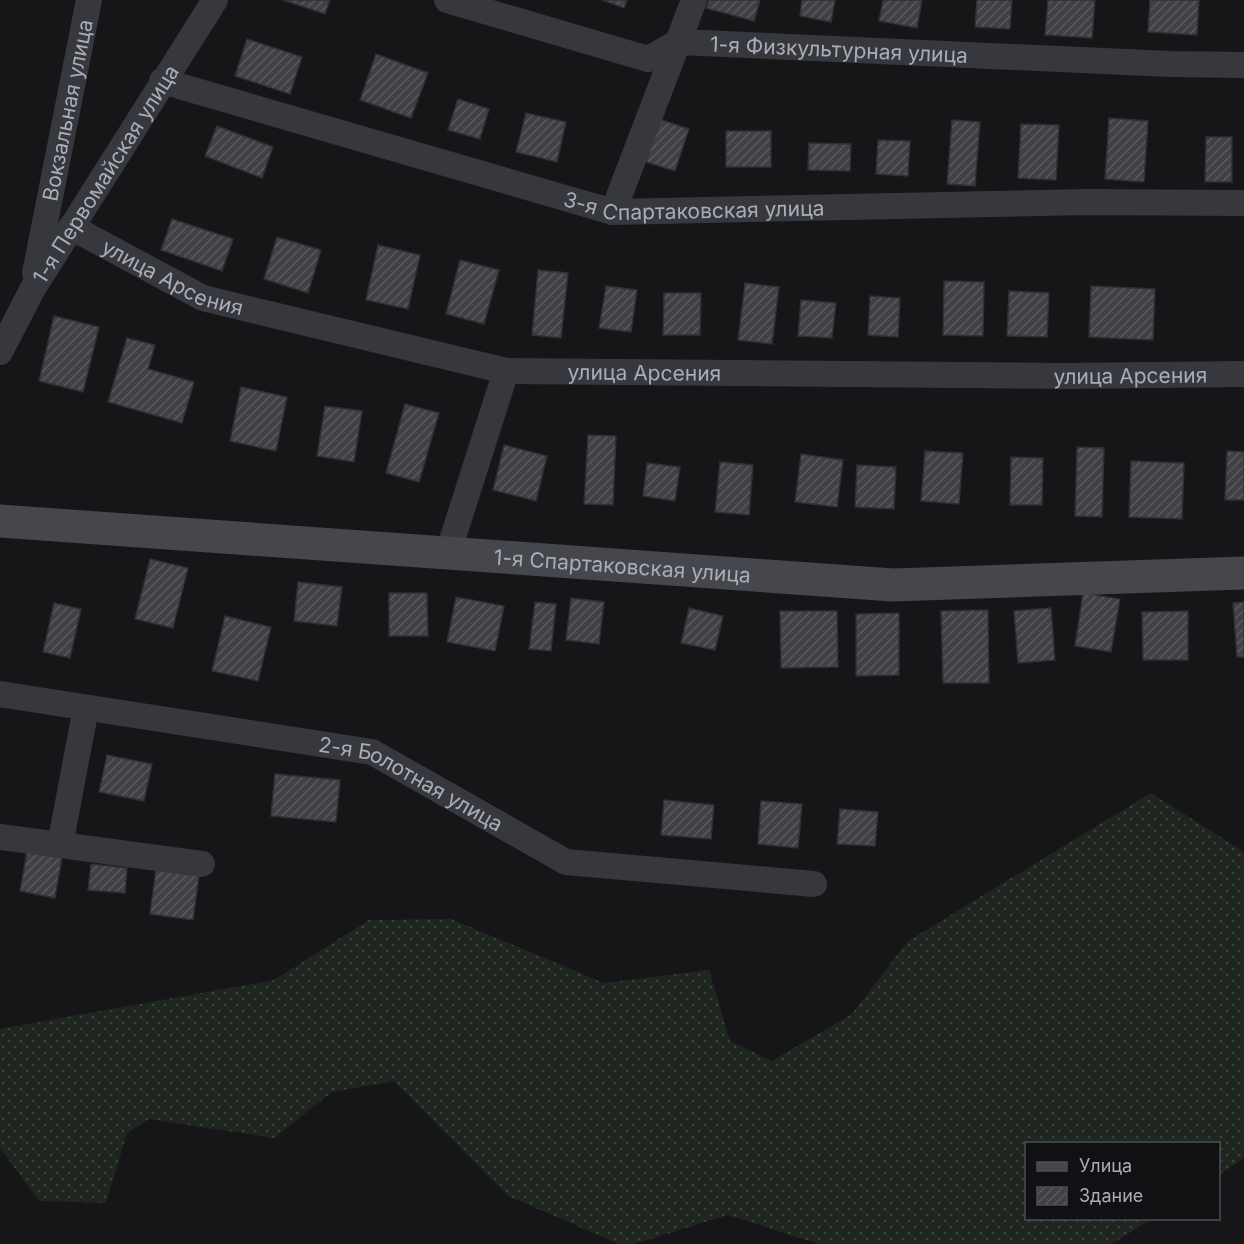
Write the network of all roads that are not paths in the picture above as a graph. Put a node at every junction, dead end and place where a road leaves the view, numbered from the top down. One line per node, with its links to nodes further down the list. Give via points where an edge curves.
1 (89, 0): 11 (street, Вокзальная улица)
2 (215, 0): 7 (street, 1-я Первомайская улица)
3 (447, 0): 5 (street, via 648,59)
4 (694, 0): 5 (street)
5 (679, 42): 6 (street, 1-я Физкультурная улица); 9 (street)
6 (1244, 65)
7 (162, 81): 9 (street, 3-я Спартаковская улица); 10 (street, 1-я Первомайская улица)
8 (1244, 203): 9 (street, 3-я Спартаковская улица, via 1073,202)
9 (613, 212)
10 (71, 227): 11 (street, 1-я Первомайская улица); 13 (street, улица Арсения, via 203,298)
11 (32, 290): 12 (street, 1-я Первомайская улица)
12 (0, 352)
13 (506, 371): 14 (street, улица Арсения); 16 (street)
14 (1244, 374)
15 (0, 521): 16 (street, 1-я Спартаковская улица)
16 (448, 553): 17 (street, 1-я Спартаковская улица, via 893,585)
17 (1244, 573)
18 (0, 694): 19 (street, 2-я Болотная улица)
19 (86, 708): 21 (street); 23 (street, 2-я Болотная улица, via 372,752 566,862)
20 (0, 837): 21 (street)
21 (60, 845): 22 (street)
22 (202, 864)
23 (814, 884)

